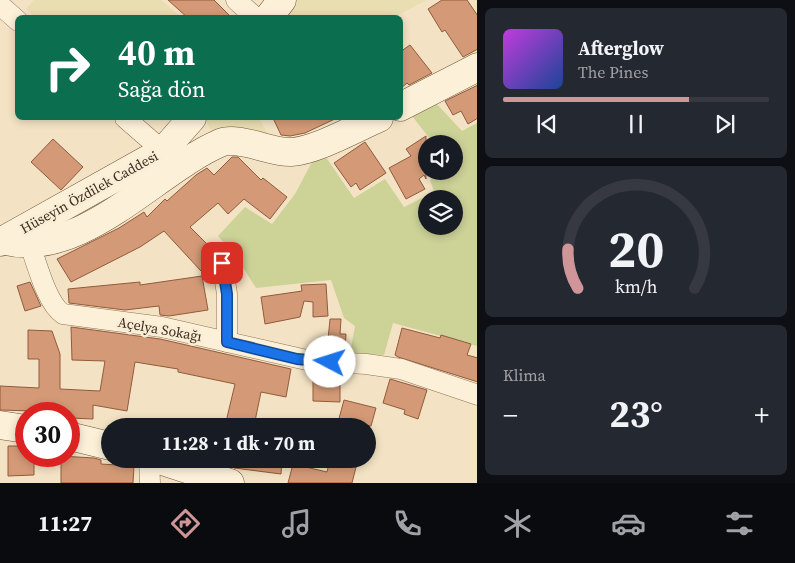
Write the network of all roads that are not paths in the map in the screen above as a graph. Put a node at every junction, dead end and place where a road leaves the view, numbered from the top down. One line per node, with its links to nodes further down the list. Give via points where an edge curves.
1 (236, 0): 4 (street)
2 (282, 0): 5 (street)
3 (0, 5): 6 (street)
4 (253, 15)
5 (270, 15)
6 (15, 18)
7 (477, 68): 8 (street)
8 (403, 105)
9 (127, 120): 12 (street)
10 (190, 120): 12 (street, Hüseyin Özdilek Caddesi)
11 (374, 120): 14 (street, Hüseyin Özdilek Caddesi, via 293,152 227,140 89,225)
12 (163, 151): 13 (street, Hüseyin Özdilek Caddesi)
13 (1, 240): 14 (street, Hüseyin Özdilek Caddesi)
14 (30, 245): 16 (street, Açelya Sokağı, via 50,299 63,314 162,327)
15 (222, 263): 16 (street, via 227,294)
16 (227, 342): 17 (street, Açelya Sokağı, via 312,361 401,369)
17 (477, 395)
18 (0, 424): 19 (street)
19 (15, 427)
20 (80, 439): 21 (street)
21 (101, 444)
22 (149, 468): 24 (street)
23 (184, 468): 25 (street)
24 (150, 483)
25 (230, 483)

